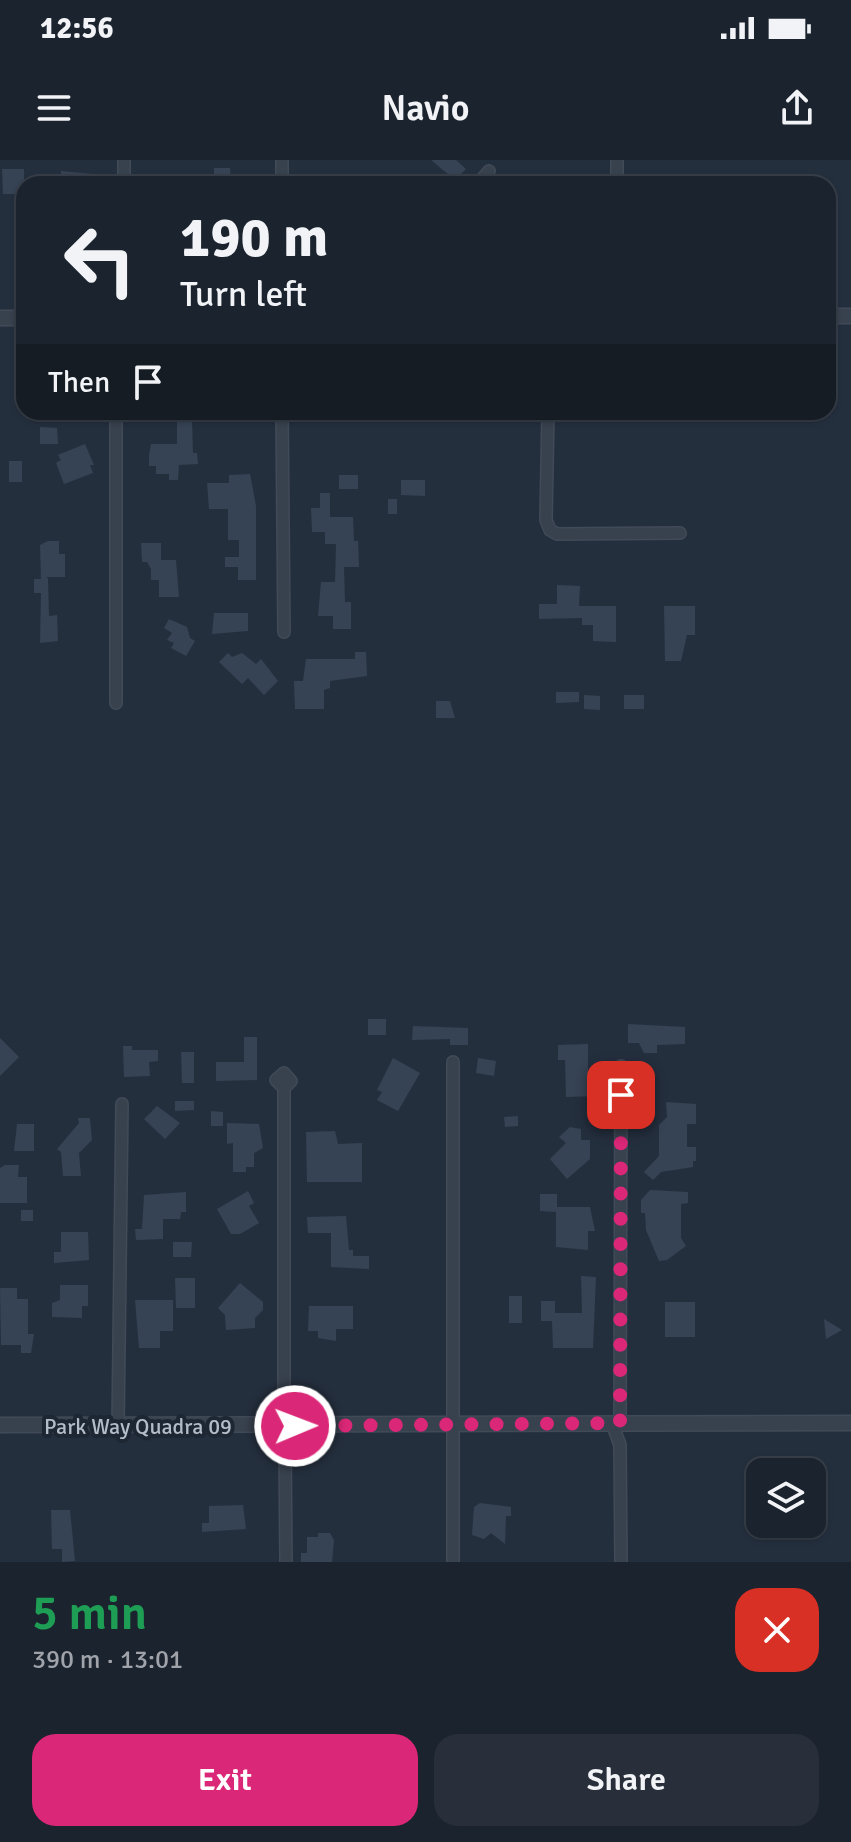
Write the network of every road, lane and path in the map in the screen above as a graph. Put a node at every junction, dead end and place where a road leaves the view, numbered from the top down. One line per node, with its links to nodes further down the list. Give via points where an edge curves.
1 (489, 171): 2 (street)
2 (485, 176)
3 (116, 420): 8 (street)
4 (282, 420): 7 (street)
5 (548, 420): 6 (street, via 550,530)
6 (680, 533)
7 (284, 632)
8 (116, 703)
9 (453, 1062): 15 (street)
10 (621, 1066): 13 (street)
11 (284, 1088): 18 (street)
12 (122, 1104): 17 (street)
13 (621, 1423): 14 (street, Park Way Quadra 09); 15 (street, Park Way Quadra 09); 22 (street)
14 (851, 1423)
15 (450, 1424): 18 (street, Park Way Quadra 09); 21 (street)
16 (0, 1425): 17 (street, Park Way Quadra 09)
17 (118, 1426): 18 (street, Park Way Quadra 09)
18 (283, 1426): 19 (street); 19 (street)
19 (285, 1445): 20 (street)
20 (286, 1562)
21 (453, 1562)
22 (621, 1562)

